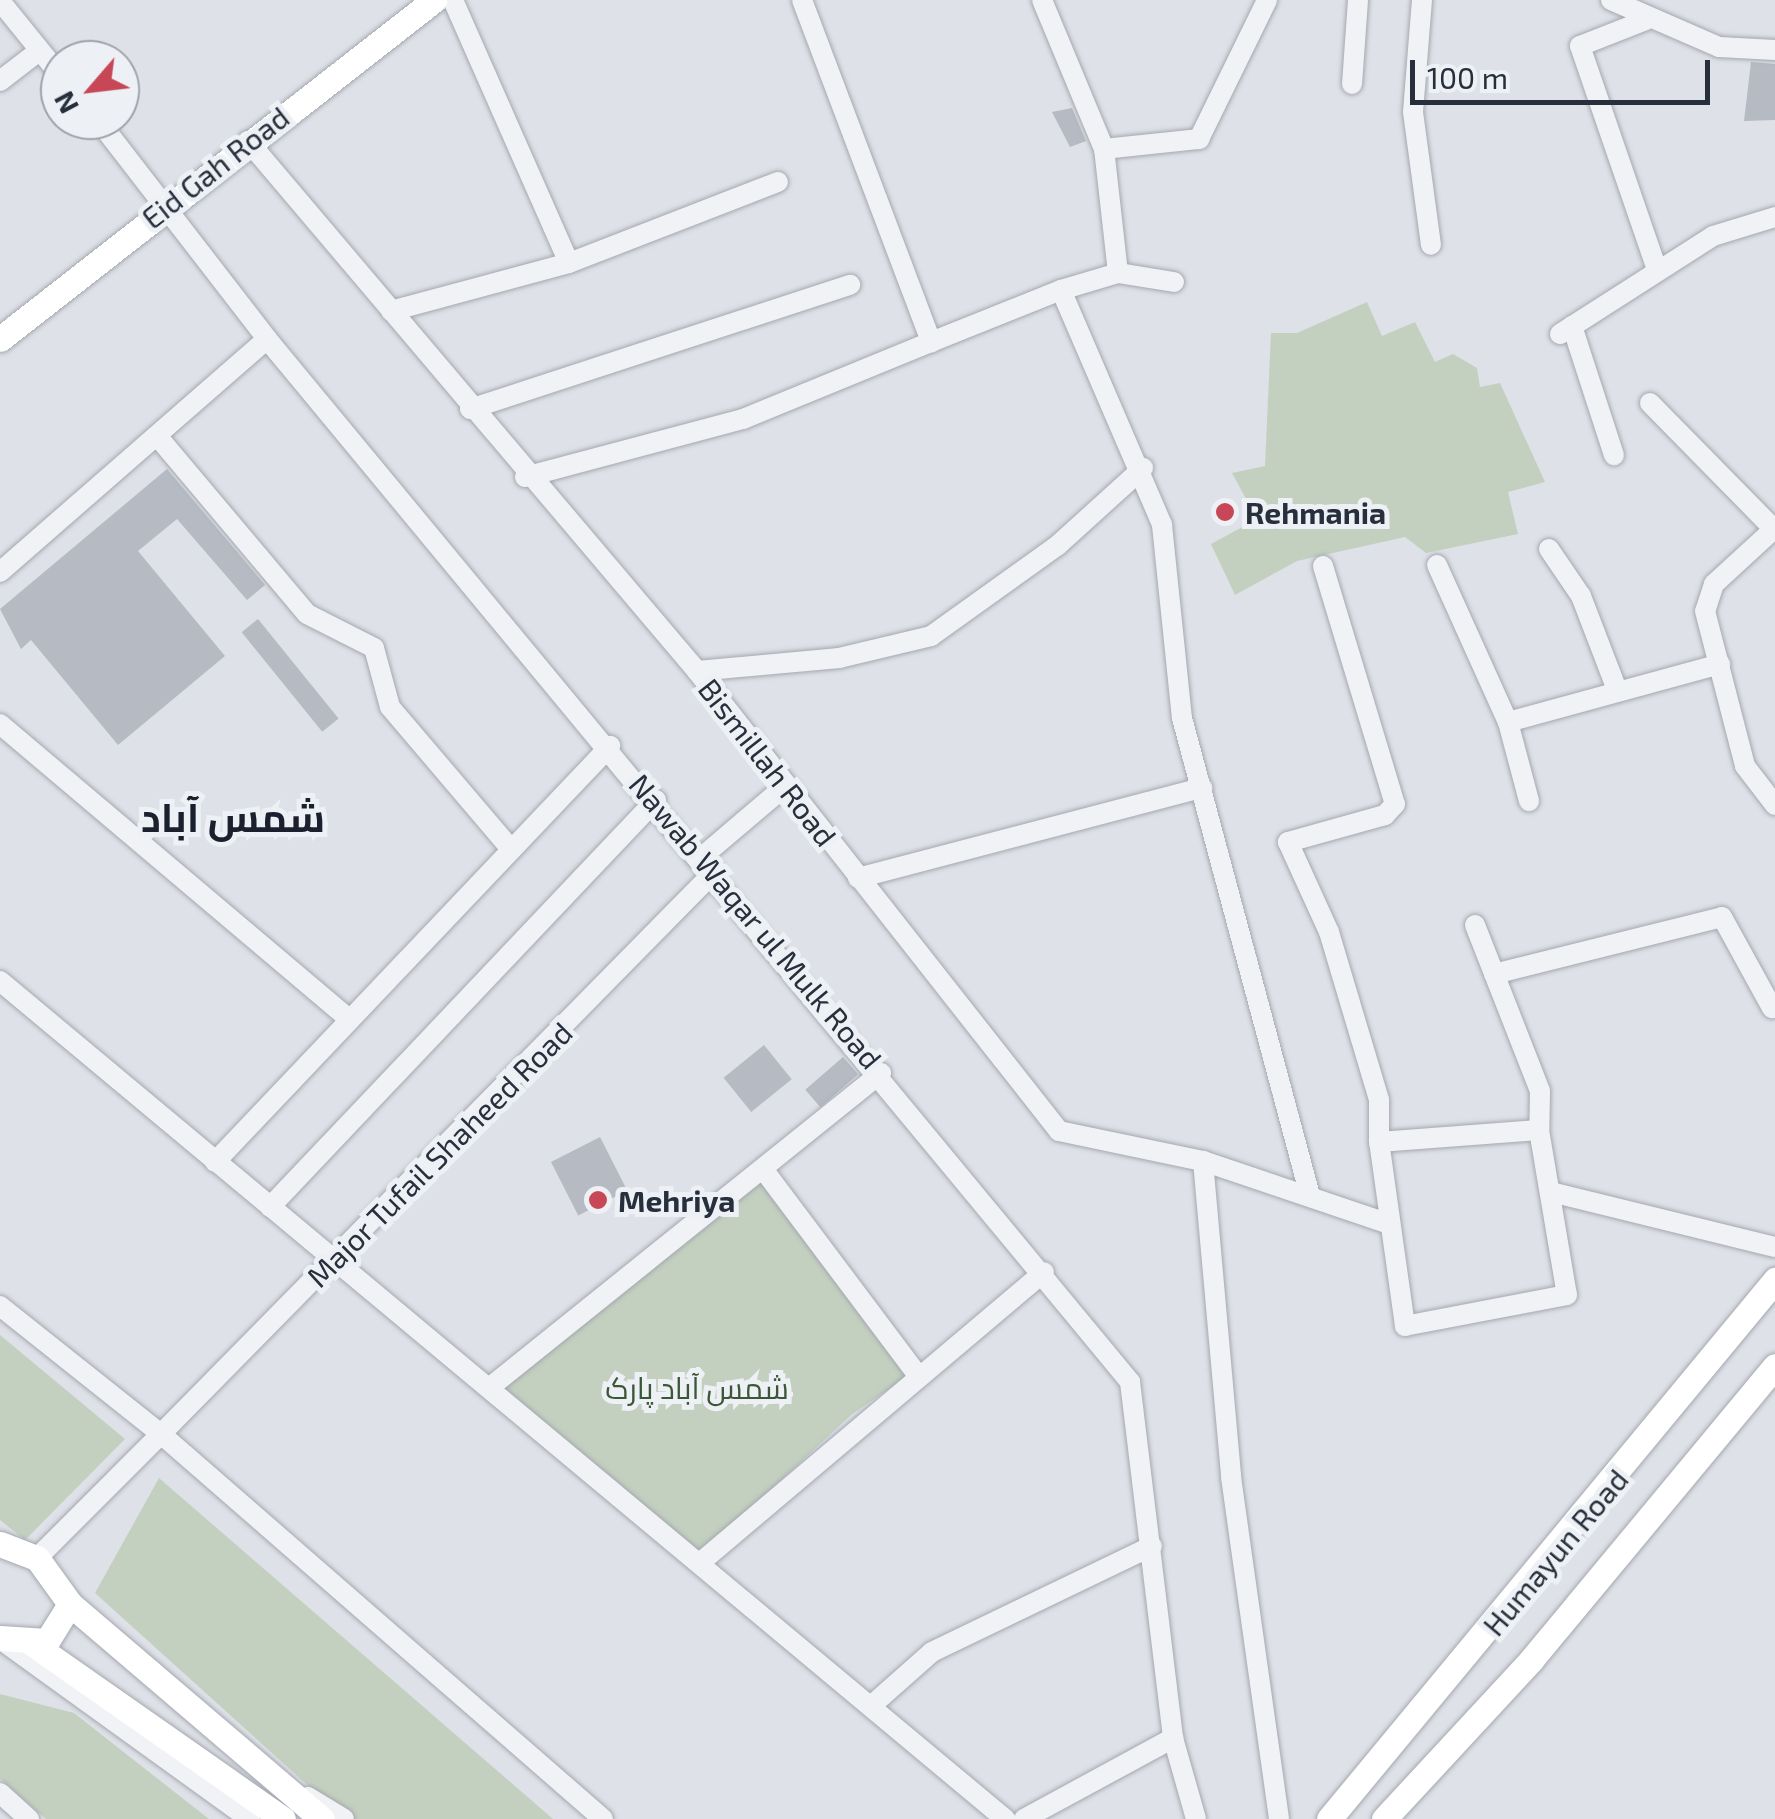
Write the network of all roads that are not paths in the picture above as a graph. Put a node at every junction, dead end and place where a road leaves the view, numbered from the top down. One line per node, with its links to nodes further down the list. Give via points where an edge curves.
1 (434, 0): 16 (main road, Eid Gah Road)
2 (454, 0): 22 (street)
3 (802, 0): 31 (street)
4 (1042, 0): 17 (street)
5 (1267, 0): 17 (street, via 1200,139)
6 (1358, 0): 14 (street)
7 (1422, 0): 21 (street, via 1413,112)
8 (1611, 0): 10 (street)
9 (0, 1): 11 (street)
10 (1646, 20): 12 (street, via 1719,47); 23 (street, via 1580,46)
11 (39, 50): 13 (street)
12 (1775, 50)
13 (0, 80)
14 (1352, 84)
15 (115, 140): 19 (street, Nawab Waqar ul Mulk Road)
16 (248, 141): 19 (main road, Eid Gah Road); 28 (street, Bismillah Road)
17 (1104, 149): 24 (street)
18 (778, 182): 22 (street)
19 (167, 202): 29 (main road, Eid Gah Road); 30 (street, Nawab Waqar ul Mulk Road)
20 (1775, 217): 23 (street, via 1713,236)
21 (1431, 245)
22 (570, 263): 28 (street)
23 (1657, 270): 35 (street, via 1566,330)
24 (1118, 272): 25 (street); 27 (street)
25 (1174, 282)
26 (850, 285): 33 (street)
27 (1061, 290): 31 (street); 36 (street)
28 (391, 311): 33 (street, Bismillah Road)
29 (0, 339)
30 (267, 339): 34 (street); 48 (street, Nawab Waqar ul Mulk Road)
31 (931, 342): 37 (street, via 742,419)
32 (1650, 403): 38 (street)
33 (470, 409): 37 (street, Bismillah Road)
34 (158, 437): 42 (street); 54 (street, via 307,614 374,648 390,707)
35 (1614, 455)
36 (1143, 468): 44 (street, via 1058,545 931,636 839,658); 50 (street, via 1162,525 1182,718)
37 (525, 477): 44 (street, Bismillah Road)
38 (1775, 529): 43 (street, via 1706,597)
39 (1549, 549): 45 (street, via 1581,596)
40 (1437, 565): 46 (street)
41 (1323, 566): 64 (street, via 1395,804 1385,815 1288,842 1334,946 1378,1100)
42 (0, 572)
43 (1720, 664): 45 (street); 53 (street, via 1745,766)
44 (697, 671): 49 (street, Bismillah Road)
45 (1617, 690): 46 (street)
46 (1508, 722): 52 (street)
47 (0, 724): 61 (street)
48 (610, 746): 51 (street, Nawab Waqar ul Mulk Road); 54 (street)
49 (784, 788): 55 (street, Major Tufail Shaheed Road); 56 (street, Bismillah Road)
50 (1202, 788): 56 (street); 69 (street)
51 (656, 800): 55 (street, Nawab Waqar ul Mulk Road); 70 (street)
52 (1529, 801)
53 (1775, 805)
54 (510, 847): 61 (street)
55 (709, 864): 62 (street, Nawab Waqar ul Mulk Road); 73 (street, Major Tufail Shaheed Road)
56 (858, 878): 65 (street, Bismillah Road, via 1059,1131)
57 (1475, 925): 58 (street)
58 (1494, 974): 60 (street, via 1722,917); 63 (street, via 1540,1090)
59 (0, 982): 66 (street)
60 (1772, 1008)
61 (348, 1018): 66 (street)
62 (881, 1073): 67 (street); 74 (street, Nawab Waqar ul Mulk Road)
63 (1538, 1130): 64 (street); 68 (street)
64 (1379, 1142): 71 (street)
65 (1203, 1161): 69 (street, Bismillah Road); 102 (street, via 1231,1477)
66 (215, 1162): 70 (street)
67 (763, 1168): 78 (street); 79 (street)
68 (1551, 1192): 71 (street, via 1567,1296 1405,1326); 72 (street)
69 (1310, 1196): 71 (street, Bismillah Road)
70 (270, 1208): 73 (street)
71 (1386, 1223)
72 (1775, 1247)
73 (334, 1260): 79 (street); 80 (street, Major Tufail Shaheed Road)
74 (1044, 1272): 78 (street); 82 (street, Nawab Waqar ul Mulk Road, via 1130,1382)
75 (1775, 1280): 91 (main road, Humayun Road)
76 (0, 1306): 80 (street)
77 (1775, 1366): 105 (main road, Humayun Road)
78 (919, 1376): 84 (street)
79 (489, 1388): 84 (street)
80 (161, 1434): 83 (street, Major Tufail Shaheed Road); 98 (street)
81 (0, 1544): 83 (main road)
82 (1152, 1546): 88 (street, via 932,1652); 89 (street, Nawab Waqar ul Mulk Road)
83 (37, 1558): 85 (main road)
84 (701, 1562): 88 (street)
85 (70, 1604): 87 (main road, via 59,1633); 90 (main road)
86 (0, 1638): 87 (main road); 94 (street)
87 (33, 1644): 95 (main road)
88 (872, 1706): 99 (street)
89 (1173, 1738): 100 (street); 101 (street, Nawab Waqar ul Mulk Road)
90 (268, 1773): 96 (main road); 97 (street)
91 (1354, 1790): 103 (main road); 104 (main road, Humayun Road)
92 (0, 1793): 93 (street)
93 (29, 1819)
94 (250, 1819)
95 (284, 1819)
96 (322, 1819)
97 (344, 1819)
98 (604, 1819)
99 (1005, 1819)
100 (1024, 1819)
101 (1196, 1819)
102 (1279, 1819)
103 (1318, 1819)
104 (1329, 1819)
105 (1384, 1819)

